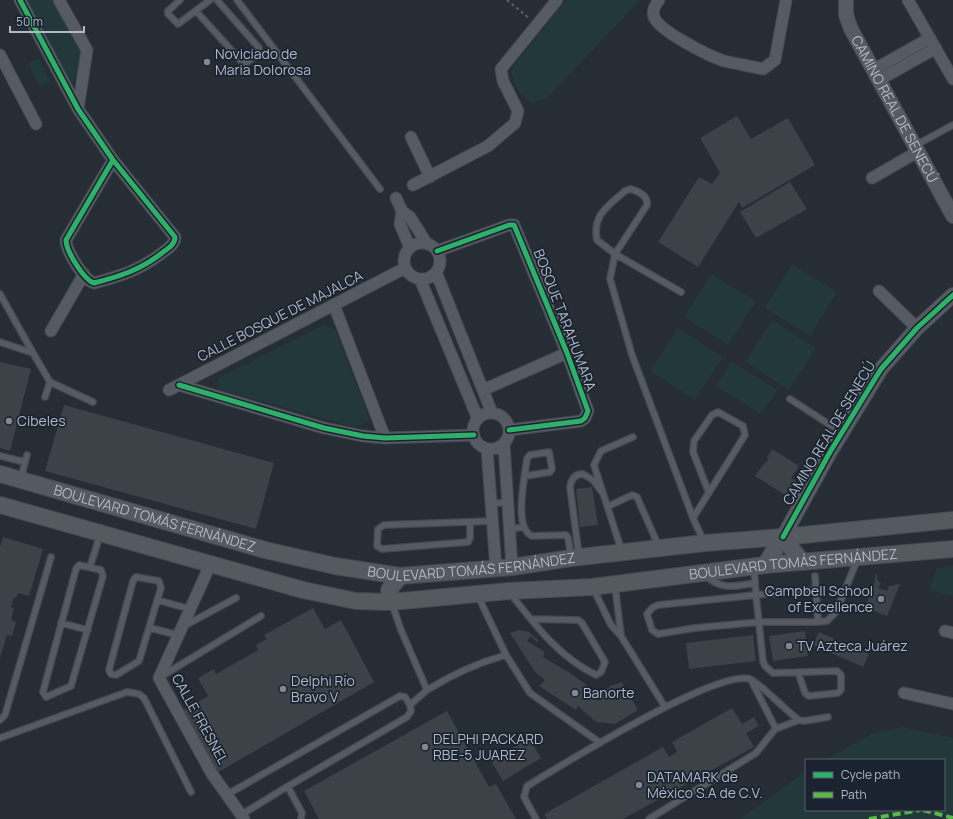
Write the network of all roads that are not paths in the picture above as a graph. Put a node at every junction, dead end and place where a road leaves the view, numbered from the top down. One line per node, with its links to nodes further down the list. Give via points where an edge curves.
1 (20, 0): 18 (street)
2 (59, 0): 18 (street, via 87,50)
3 (180, 0): 12 (lane, via 168,11 175,23 181,22)
4 (210, 0): 12 (lane)
5 (217, 0): 12 (lane, via 259,48 258,54 250,61 242,62)
6 (236, 0): 27 (lane)
7 (557, 0): 24 (street, via 501,69 503,81 518,111 515,123 488,146)
8 (659, 0): 9 (street, via 654,13 657,22 665,29 694,48 723,60 763,69 772,64 777,54)
9 (786, 0)
10 (846, 0): 16 (street, CAMINO REAL DE SENECÚ, via 846,15 851,29)
11 (908, 0): 13 (street)
12 (196, 11)
13 (930, 38): 14 (street); 16 (street)
14 (936, 48): 16 (street); 17 (street)
15 (0, 55): 19 (street)
16 (876, 75): 22 (street, CAMINO REAL DE SENECÚ)
17 (953, 79)
18 (78, 109): 23 (street)
19 (36, 124)
20 (953, 125): 22 (lane)
21 (410, 137): 24 (street)
22 (917, 148): 25 (street); 30 (street, CAMINO REAL DE SENECÚ)
23 (113, 160): 37 (street, via 66,240 68,251); 37 (street, via 174,235 175,240 145,266 122,276 94,283)
24 (430, 177): 26 (street)
25 (872, 178)
26 (413, 185)
27 (380, 190)
28 (396, 198): 29 (street)
29 (402, 211): 31 (street, via 410,217); 32 (street, via 400,224)
30 (953, 216)
31 (427, 244): 32 (street, via 421,243); 33 (street)
32 (410, 248): 35 (street, via 404,259)
33 (437, 251): 36 (street, via 440,261); 48 (street, BOSQUE TARAHUMARA, via 509,225 515,227)
34 (615, 254): 34 (lane, via 647,205 648,200 636,190 625,191 599,217 595,230 597,240); 40 (lane); 77 (lane, via 610,279 632,355)
35 (406, 268): 38 (street, via 414,277); 43 (street, CALLE BOSQUE DE MAJALCA)
36 (436, 272): 38 (street, via 431,277); 52 (street)
37 (84, 274): 45 (street)
38 (420, 279): 57 (street)
39 (879, 291): 44 (street)
40 (681, 292)
41 (0, 294): 47 (lane)
42 (953, 295): 44 (street, CAMINO REAL DE SENECÚ)
43 (334, 305): 50 (street, CALLE BOSQUE DE MAJALCA); 62 (street)
44 (917, 328): 59 (street, CAMINO REAL DE SENECÚ, via 881,370)
45 (51, 332)
46 (0, 342): 47 (lane)
47 (33, 353): 49 (lane)
48 (566, 353): 52 (street); 58 (street, BOSQUE TARAHUMARA, via 588,411 585,418 581,421)
49 (50, 382): 53 (lane); 55 (lane)
50 (179, 385): 51 (street, CALLE BOSQUE DE MAJALCA); 62 (street, via 324,428)
51 (168, 390)
52 (483, 390): 56 (street)
53 (45, 397)
54 (790, 399): 59 (lane)
55 (93, 402)
56 (492, 413): 57 (street); 58 (street, via 506,420)
57 (478, 419): 60 (street, via 473,429)
58 (509, 430): 63 (street)
59 (842, 432): 84 (street, CAMINO REAL DE SENECÚ)
60 (474, 435): 62 (street); 64 (street, via 476,441)
61 (633, 437): 72 (lane, via 601,451 597,457 594,465)
62 (385, 438)
63 (504, 444): 64 (street); 73 (street)
64 (487, 449): 74 (street)
65 (27, 455): 67 (lane)
66 (0, 456): 67 (lane)
67 (25, 462): 70 (lane)
68 (0, 474): 70 (main road, BOULEVARD TOMÁS FERNÁNDEZ)
69 (525, 476): 69 (lane, via 550,472 552,469 549,452 530,454); 81 (lane, via 522,496)
70 (21, 480): 99 (main road, BOULEVARD TOMÁS FERNÁNDEZ, via 265,550 335,566)
71 (709, 493): 71 (lane, via 746,435 743,426 718,412 712,415 693,445 693,452); 77 (lane)
72 (606, 499): 76 (lane); 91 (lane, via 588,476 579,474 571,481)
73 (508, 502): 74 (lane); 82 (street)
74 (491, 504): 79 (street)
75 (0, 505): 83 (main road, BOULEVARD TOMÁS FERNÁNDEZ)
76 (609, 506): 86 (lane, via 632,496 637,497); 88 (lane)
77 (693, 518): 85 (lane)
78 (953, 520): 84 (main road, BOULEVARD TOMÁS FERNÁNDEZ)
79 (492, 521): 80 (lane); 97 (street)
80 (470, 522): 80 (lane, via 384,525 378,530 377,546 382,549 468,542)
81 (524, 527): 82 (lane); 91 (lane, via 532,536 566,535)
82 (510, 529): 96 (street)
83 (100, 533): 93 (main road, BOULEVARD TOMÁS FERNÁNDEZ); 95 (lane)
84 (783, 537): 85 (main road, BOULEVARD TOMÁS FERNÁNDEZ); 92 (main road); 94 (main road)
85 (705, 543): 86 (main road, BOULEVARD TOMÁS FERNÁNDEZ)
86 (660, 548): 88 (main road, BOULEVARD TOMÁS FERNÁNDEZ)
87 (953, 549): 90 (main road, BOULEVARD TOMÁS FERNÁNDEZ)
88 (622, 554): 91 (main road, BOULEVARD TOMÁS FERNÁNDEZ)
89 (51, 557): 131 (lane, via 5,715)
90 (859, 557): 92 (main road, BOULEVARD TOMÁS FERNÁNDEZ); 115 (lane, via 836,612 827,621)
91 (575, 558): 96 (main road, BOULEVARD TOMÁS FERNÁNDEZ)
92 (802, 562): 94 (main road, BOULEVARD TOMÁS FERNÁNDEZ)
93 (210, 563): 110 (main road, BOULEVARD TOMÁS FERNÁNDEZ, via 303,590 356,601); 111 (street, CALLE FRESNEL)
94 (759, 566): 98 (main road, BOULEVARD TOMÁS FERNÁNDEZ); 101 (lane)
95 (90, 567): 116 (lane, via 79,565 76,569); 118 (lane, via 101,570 103,576)
96 (512, 568): 97 (main road, BOULEVARD TOMÁS FERNÁNDEZ)
97 (496, 569): 99 (main road, BOULEVARD TOMÁS FERNÁNDEZ)
98 (704, 574): 101 (lane, via 719,585); 102 (main road, BOULEVARD TOMÁS FERNÁNDEZ)
99 (400, 576): 110 (main road, via 389,590)
100 (815, 576): 104 (lane)
101 (756, 583): 107 (lane)
102 (615, 584): 103 (main road, BOULEVARD TOMÁS FERNÁNDEZ); 120 (lane)
103 (592, 587): 105 (main road, BOULEVARD TOMÁS FERNÁNDEZ); 120 (lane, via 611,625)
104 (816, 590): 107 (lane); 115 (lane)
105 (509, 591): 106 (main road, BOULEVARD TOMÁS FERNÁNDEZ); 113 (lane)
106 (477, 594): 110 (main road, BOULEVARD TOMÁS FERNÁNDEZ); 121 (lane)
107 (756, 595): 114 (lane); 114 (lane, via 658,606 647,614 652,630 658,634)
108 (236, 598): 119 (lane)
109 (157, 600): 111 (lane); 117 (lane); 117 (lane, via 161,588 158,581 136,577 109,670 111,674 116,675 139,661)
110 (391, 602): 125 (lane)
111 (190, 609): 119 (street, CALLE FRESNEL)
112 (260, 616): 123 (lane)
113 (531, 619): 113 (lane, via 565,656 596,675 601,672 605,662 582,623 578,620)
114 (759, 622): 115 (lane); 122 (lane, via 765,666 773,673)
115 (818, 622)
116 (62, 623): 118 (lane); 118 (lane, via 43,692 46,697 71,686)
117 (150, 628): 119 (lane)
118 (88, 630)
119 (180, 631): 123 (street, CALLE FRESNEL)
120 (621, 636): 129 (lane)
121 (506, 655): 125 (lane, via 480,662); 135 (lane, via 530,693)
122 (798, 672): 122 (lane, via 805,693 809,696 838,693 840,690 841,675 837,671)
123 (159, 678): 138 (street, CALLE FRESNEL, via 212,774)
124 (751, 679): 129 (lane, via 732,678); 132 (lane); 133 (lane)
125 (427, 690): 128 (lane)
126 (904, 693): 127 (street)
127 (953, 704)
128 (410, 705): 136 (lane, via 411,711 407,717); 138 (lane, via 405,696 400,696)
129 (665, 707): 135 (lane)
130 (828, 717): 132 (lane)
131 (0, 720)
132 (799, 720): 133 (lane)
133 (776, 728): 142 (lane, via 756,753)
134 (0, 738): 137 (lane, via 127,692 134,692 144,698)
135 (599, 742): 141 (lane, via 527,786 524,796)
136 (285, 788): 139 (lane); 140 (lane, via 289,789 302,813)
137 (191, 792)
138 (228, 794): 139 (street, CALLE FRESNEL)
139 (243, 817)
140 (301, 819)
141 (536, 819)
142 (649, 819)

